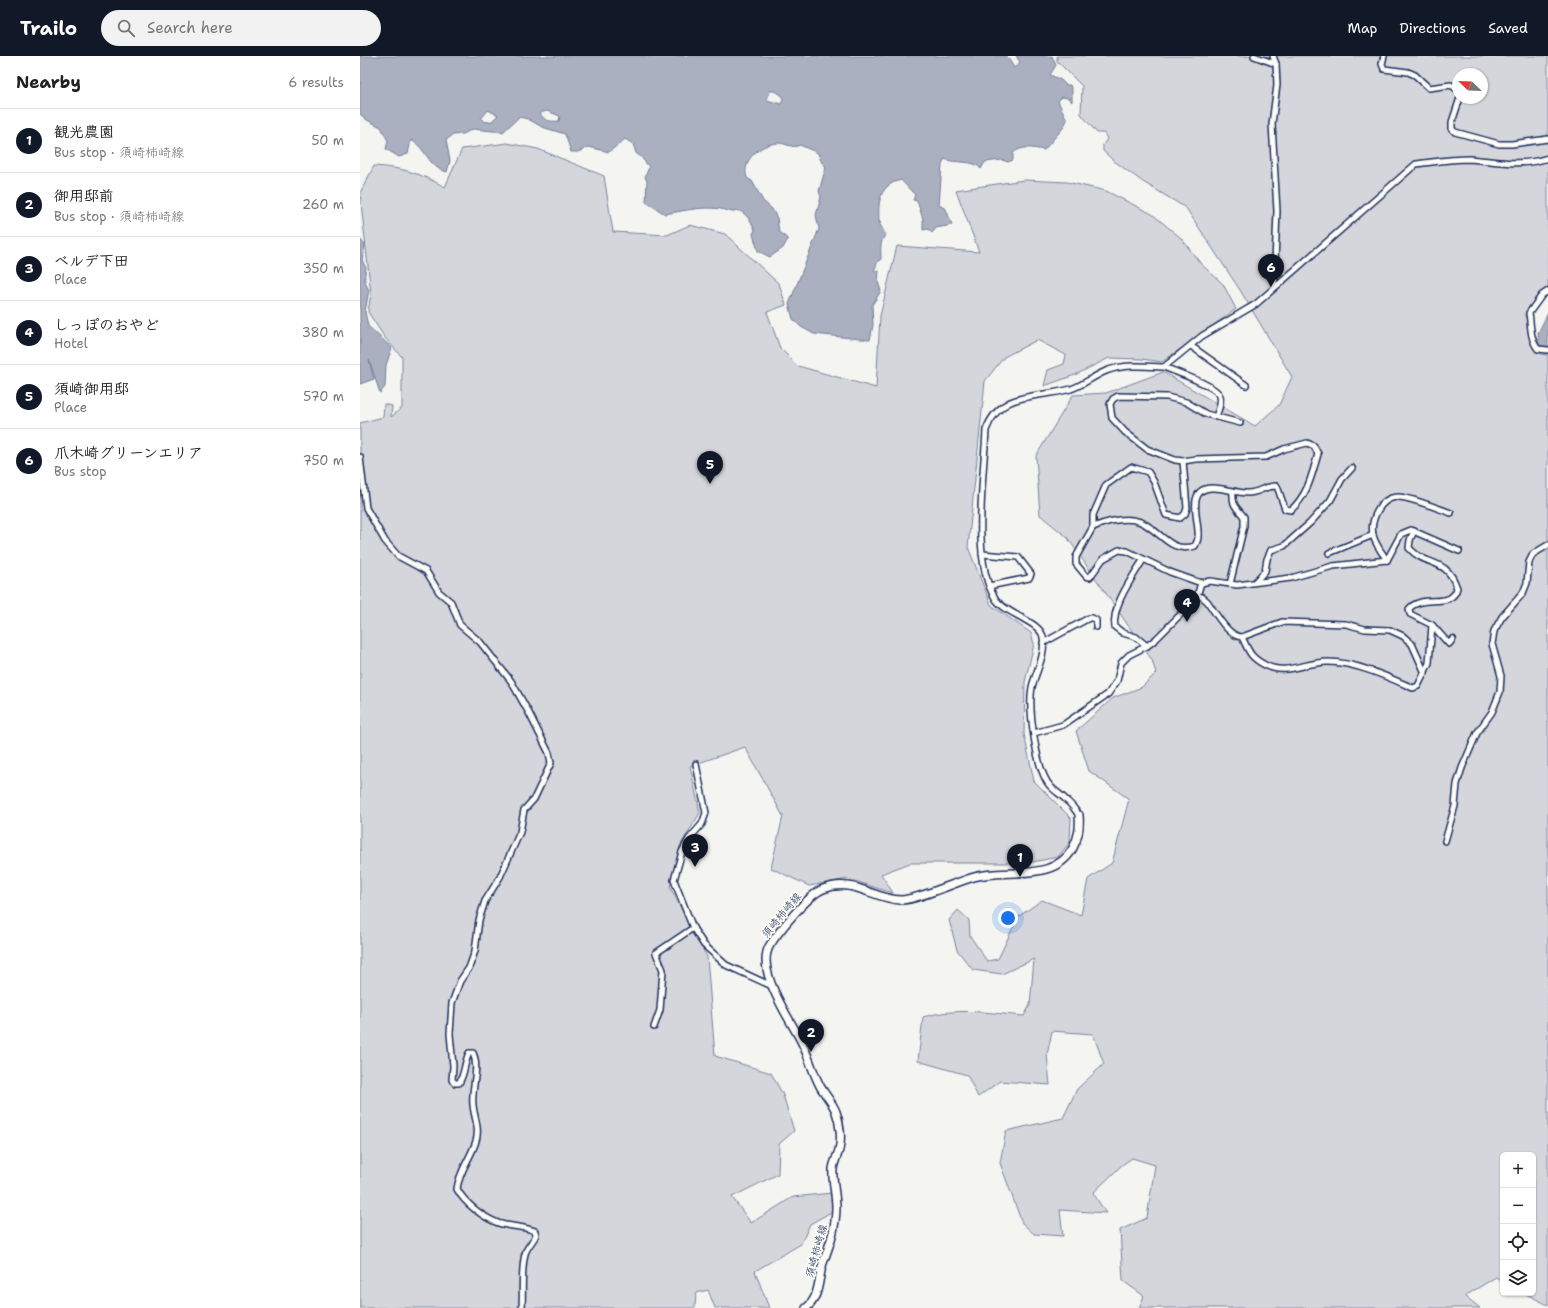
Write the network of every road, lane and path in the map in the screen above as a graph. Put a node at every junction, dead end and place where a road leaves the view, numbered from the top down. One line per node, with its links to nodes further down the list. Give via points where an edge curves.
1 (1254, 56): 4 (street)
2 (1273, 56): 4 (street)
3 (1384, 56): 5 (street, via 1384,69 1408,72 1430,88)
4 (1276, 64): 9 (street, via 1277,85 1272,124 1277,211)
5 (1452, 86)
6 (1460, 104): 7 (street, via 1452,122 1452,129 1455,132 1500,144)
7 (1548, 139)
8 (1548, 158): 9 (street, via 1518,164 1468,159 1416,164)
9 (1274, 288): 11 (street, via 1256,304 1202,336)
10 (1548, 291): 12 (street, via 1529,313 1535,346)
11 (1191, 346): 13 (street); 14 (street)
12 (1548, 350)
13 (1164, 368): 15 (street, via 1216,391 1220,396 1220,403); 28 (street, via 1132,365 1106,371 1072,389 1010,401 997,410 986,430)
14 (1246, 385)
15 (1216, 417): 16 (street); 18 (street, via 1167,396 1118,396 1113,399 1110,404 1112,418 1125,432 1147,449)
16 (1240, 423)
17 (360, 457): 50 (street, via 366,508 385,541 398,556 426,571 439,592 451,602 460,625 480,642 511,681 549,753 551,763 534,799 524,810 520,832 500,877 485,901 479,920 475,951 454,996 450,1019 452,1080 459,1083 469,1053 473,1053 476,1064 473,1104 478,1126 477,1139 462,1170 457,1189 461,1196 484,1216 499,1223 535,1231 534,1240 524,1255)
18 (1183, 461): 20 (street, via 1266,456 1307,443 1314,446 1318,454 1304,495 1291,510 1285,509 1277,486 1271,485 1258,492); 22 (street, via 1187,508 1180,518 1166,515 1148,472 1131,467 1106,485 1092,515)
19 (1352, 468): 31 (street, via 1342,479 1330,501 1310,523 1284,546 1271,550 1265,571)
20 (1233, 491): 22 (street, via 1206,488 1201,492 1196,500 1198,537 1195,546 1187,549 1166,541 1141,522 1106,522); 33 (street, via 1232,502 1244,517 1244,526)
21 (1451, 513): 24 (street, via 1397,497 1387,500 1378,509 1372,524)
22 (1093, 527): 29 (street, via 1076,557 1076,564 1086,576 1090,577 1103,559 1119,550)
23 (1414, 531): 26 (street); 30 (street, via 1402,534); 36 (street, via 1409,548 1419,557 1445,567 1452,575 1457,588 1454,596 1446,601 1428,600 1413,604 1409,609 1410,614)
24 (1373, 535): 27 (street); 30 (street)
25 (1548, 545): 46 (street, via 1533,554 1529,562 1524,593 1502,617 1494,631 1492,644 1501,676 1500,692 1492,712 1477,733 1462,768 1456,784 1455,806)
26 (1459, 551)
27 (1329, 553)
28 (982, 554): 34 (street); 34 (street, via 1018,557 1031,574 1029,578)
29 (1143, 560): 32 (street); 41 (street, via 1124,592 1114,622 1115,628 1123,634 1136,637)
30 (1387, 560): 31 (street, via 1333,566 1291,578)
31 (1255, 582): 33 (street)
32 (1202, 583): 33 (street, via 1210,581); 35 (street)
33 (1230, 584)
34 (989, 586): 40 (street, via 1001,606 1040,631)
35 (1197, 596): 38 (street, via 1207,601 1230,631 1237,637); 41 (street)
36 (1432, 625): 39 (street, via 1449,644); 42 (street)
37 (1096, 627): 40 (street, via 1096,620 1089,618)
38 (1242, 637): 42 (street, via 1282,622 1346,624 1365,629 1390,630 1412,644); 42 (street, via 1250,655 1273,669 1281,670 1328,662 1376,672 1413,688 1418,686)
39 (1453, 639)
40 (1043, 643): 43 (street, via 1042,656 1030,697)
41 (1147, 646): 43 (street, via 1129,655 1121,663 1117,681 1108,694 1063,725)
42 (1425, 673)
43 (1034, 733): 45 (street, via 1037,754 1050,787 1067,800)
44 (696, 764): 47 (street, via 706,813 702,824 682,852 674,880)
45 (1079, 815): 48 (main road, 須崎柿崎線, via 1078,838 1071,851 1065,859 1047,870 976,876 907,899 895,899 851,886 841,885 823,889 809,898 767,950)
46 (1444, 841)
47 (693, 928): 48 (street, via 704,945 726,965); 49 (street, via 656,953 663,970 660,1010)
48 (772, 986): 51 (main road, 須崎柿崎線, via 779,1004 802,1043 820,1086 836,1112 841,1140 833,1165 836,1205 833,1236 820,1270 816,1294)
49 (654, 1027)
50 (522, 1308)
51 (806, 1308)

